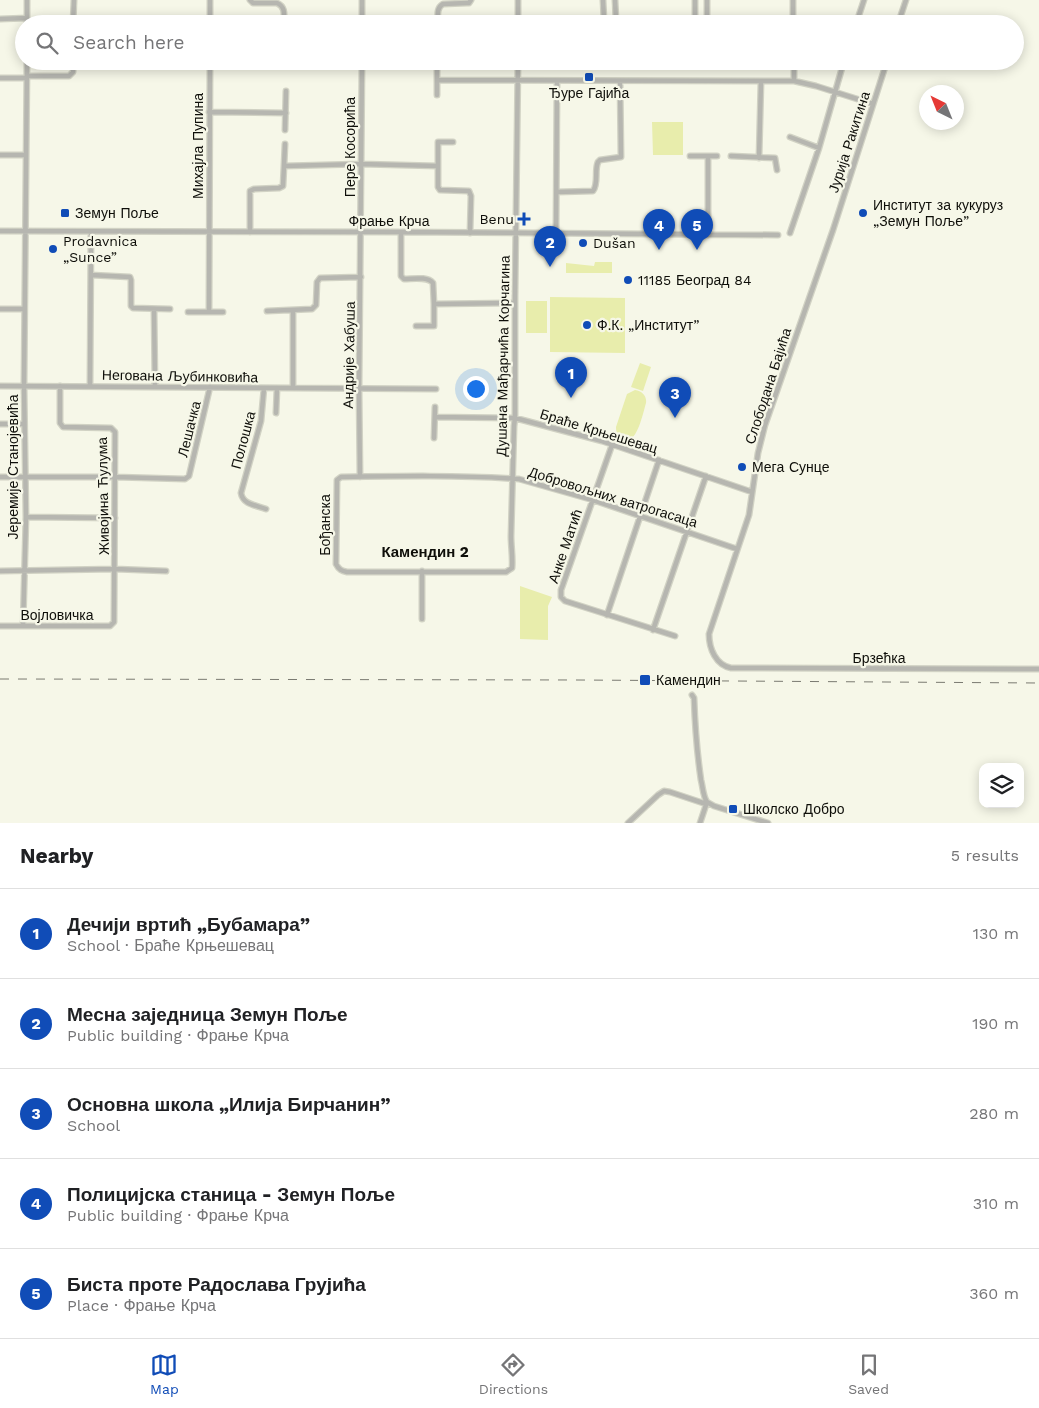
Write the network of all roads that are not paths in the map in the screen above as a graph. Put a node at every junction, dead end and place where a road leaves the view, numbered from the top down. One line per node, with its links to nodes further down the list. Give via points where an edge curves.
1 (27, 0): 15 (street)
2 (74, 0): 16 (street)
3 (210, 0): 17 (street)
4 (250, 0): 18 (street, via 280,4)
5 (362, 0): 19 (street)
6 (471, 0): 20 (street, via 467,4 443,4)
7 (518, 0): 21 (street)
8 (603, 0): 22 (street)
9 (615, 0): 23 (street)
10 (695, 0): 24 (street)
11 (707, 0): 25 (street)
12 (793, 0): 26 (street)
13 (864, 0): 27 (street)
14 (906, 0): 28 (street)
15 (27, 15)
16 (73, 15)
17 (210, 15)
18 (284, 15)
19 (362, 15)
20 (439, 15)
21 (518, 15)
22 (604, 15)
23 (616, 15)
24 (695, 15)
25 (707, 15)
26 (793, 15)
27 (859, 15)
28 (901, 15)
29 (0, 19): 30 (street)
30 (15, 20)
31 (27, 70): 40 (street, Јеремије Станојевића)
32 (73, 70): 40 (street, via 69,76)
33 (210, 70): 52 (street, Михајла Пупина)
34 (362, 70): 66 (street, Пере Косорића)
35 (437, 70): 42 (street)
36 (518, 70): 43 (street, Душана Мађарчића Корчагина)
37 (794, 70): 45 (street)
38 (842, 70): 49 (street)
39 (884, 70): 51 (street, Јурија Ракитина)
40 (27, 77): 41 (street); 60 (street, Јеремије Станојевића)
41 (0, 78)
42 (437, 80): 43 (street); 50 (street)
43 (517, 80): 46 (street); 80 (street, Душана Мађарчића Корчагина)
44 (761, 81): 45 (street); 47 (street); 65 (street)
45 (794, 81): 49 (street)
46 (557, 82): 47 (street); 70 (street)
47 (620, 82): 70 (street, via 621,157 598,162 594,191)
48 (286, 91): 53 (street)
49 (836, 92): 51 (street); 58 (street)
50 (437, 95)
51 (873, 104): 71 (street, Јурија Ракитина)
52 (209, 112): 53 (street); 75 (street, Михајла Пупина)
53 (286, 113): 54 (street)
54 (285, 130)
55 (790, 137): 58 (street)
56 (453, 142): 68 (street, via 438,142)
57 (285, 144): 67 (street)
58 (819, 148): 81 (street)
59 (0, 155): 60 (street)
60 (26, 156): 73 (street, Јеремије Станојевића)
61 (690, 156): 62 (street)
62 (708, 156): 63 (street); 83 (street)
63 (717, 156)
64 (731, 156): 65 (street)
65 (759, 158): 69 (street, via 776,158)
66 (361, 164): 67 (street); 68 (street); 78 (street, Пере Косорића)
67 (284, 166): 76 (street, via 283,186 250,191)
68 (438, 166): 79 (street, via 440,190 471,193)
69 (777, 170)
70 (557, 192): 82 (street)
71 (833, 230): 125 (street, Слободана Бајића, via 766,425)
72 (0, 231): 73 (street, Фрање Крча)
73 (25, 231): 74 (street, Фрање Крча); 90 (street, Јеремије Станојевића)
74 (91, 232): 75 (street, Фрање Крча); 85 (street)
75 (210, 232): 76 (street, Фрање Крча); 95 (street, Михајла Пупина)
76 (250, 232): 78 (street, Фрање Крча)
77 (401, 232): 78 (street, Фрање Крча); 79 (street, Фрање Крча); 88 (street, via 401,276 432,281)
78 (361, 233): 86 (street, Андрије Хабуша)
79 (470, 233): 80 (street, Фрање Крча)
80 (516, 233): 82 (street, Фрање Крча); 87 (street, Душана Мађарчића Корчагина)
81 (790, 233)
82 (556, 234): 83 (street, Фрање Крча)
83 (708, 235): 84 (street, Фрање Крча)
84 (778, 236)
85 (91, 275): 91 (street, via 130,277 132,307); 102 (street)
86 (361, 277): 93 (street, via 320,278 315,307); 109 (street, Андрије Хабуша)
87 (514, 303): 88 (street); 113 (street, Душана Мађарчића Корчагина)
88 (434, 304): 98 (street, via 434,326)
89 (0, 309): 90 (street)
90 (24, 309): 100 (street, Јеремије Станојевића)
91 (154, 309): 92 (street); 103 (street)
92 (170, 309)
93 (293, 311): 97 (street); 107 (street)
94 (188, 312): 95 (street)
95 (209, 312): 96 (street)
96 (223, 312)
97 (267, 312)
98 (416, 326)
99 (0, 386): 100 (street, Негована Љубинковића)
100 (24, 386): 101 (street, Негована Љубинковића); 115 (street, Јеремије Станојевића)
101 (60, 386): 102 (street, Негована Љубинковића); 122 (street, Живојина Ћулума, via 60,423 63,427 114,430)
102 (90, 386): 103 (street, Негована Љубинковића)
103 (155, 386): 104 (street, Негована Љубинковића)
104 (210, 387): 105 (street, Негована Љубинковића); 122 (street, Лешачка, via 189,476 183,480)
105 (264, 388): 106 (street, Негована Љубинковића); 127 (street, Полошка, via 262,416 240,493 244,501)
106 (277, 388): 107 (street, Негована Љубинковића); 111 (street)
107 (293, 388): 109 (street, Негована Љубинковића)
108 (436, 388): 109 (street, Негована Љубинковића)
109 (359, 389): 123 (street, Андрије Хабуша)
110 (435, 407): 112 (street)
111 (276, 413)
112 (435, 417): 113 (street, Браће Крњешевац); 116 (street)
113 (514, 418): 117 (street, Браће Крњешевац); 124 (street, Душана Мађарчића Корчагина)
114 (0, 424): 115 (street)
115 (24, 424): 119 (street, Јеремије Станојевића)
116 (434, 438)
117 (612, 444): 118 (street, Браће Крњешевац); 126 (street, Анке Матић)
118 (659, 460): 120 (street, Браће Крњешевац); 128 (street)
119 (25, 476): 121 (street); 122 (street); 129 (street, Јеремије Станојевића)
120 (706, 476): 125 (street, Браће Крњешевац); 131 (street)
121 (0, 477)
122 (115, 477): 130 (street, Живојина Ћулума)
123 (360, 477): 124 (street, Добровољних ватрогасаца); 137 (street, Бођанска, via 337,480 336,564 344,571)
124 (513, 479): 126 (street, Добровољних ватрогасаца); 137 (street, Душана Мађарчића Корчагина, via 511,570)
125 (752, 492): 132 (street, Слободана Бајића, via 748,518)
126 (593, 500): 128 (street, Добровољних ватрогасаца); 138 (street, Анке Матић, via 561,597)
127 (266, 509)
128 (640, 515): 131 (street, Добровољних ватрогасаца); 138 (street)
129 (26, 517): 130 (street); 133 (street, Јеремије Станојевића)
130 (115, 518): 134 (street, Живојина Ћулума)
131 (687, 532): 132 (street, Добровољних ватрогасаца); 143 (street)
132 (737, 548): 145 (street, Слободана Бајића, via 709,639)
133 (24, 570): 134 (street); 135 (street); 142 (street, Јеремије Станојевића)
134 (115, 570): 136 (street); 140 (street, Живојина Ћулума)
135 (0, 571)
136 (166, 571)
137 (422, 572): 139 (street)
138 (607, 615): 143 (street)
139 (422, 619)
140 (114, 624): 142 (street, Војловичка)
141 (0, 626): 142 (street, Војловичка)
142 (23, 626)
143 (653, 630): 144 (street)
144 (676, 636)
145 (720, 664): 146 (street, Брзећка, via 739,669)
146 (1039, 670)
147 (692, 695): 148 (street, via 698,762)
148 (707, 802): 149 (street); 150 (street, via 664,792); 151 (street)
149 (747, 817): 152 (street); 153 (street)
150 (628, 823)
151 (700, 823)
152 (745, 823)
153 (768, 823)

